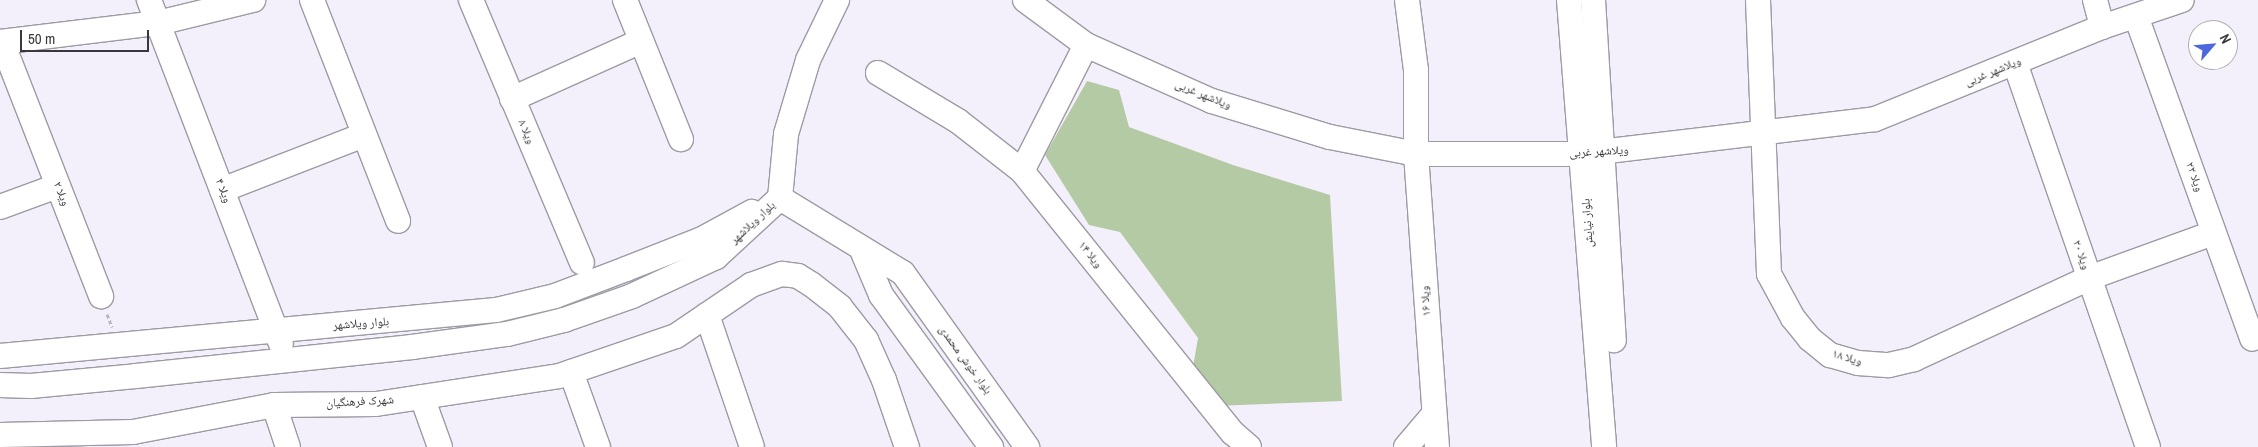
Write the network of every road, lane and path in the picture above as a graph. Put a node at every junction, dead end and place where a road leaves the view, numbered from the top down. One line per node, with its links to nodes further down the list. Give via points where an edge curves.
1 (149, 0): 15 (street, ۴ ویلا)
2 (253, 0): 15 (street)
3 (312, 0): 24 (street)
4 (470, 0): 22 (street, ویلا ۸)
5 (625, 0): 17 (street)
6 (837, 0): 31 (street, via 808,60 786,134)
7 (1025, 0): 19 (street, ویلاشهر غربی)
8 (1407, 0): 26 (street, ۱۶ ویلا, via 1416,70)
9 (1569, 0): 27 (street, بلوار نیایش)
10 (1593, 0): 27 (street, بلوار نیایش)
11 (1758, 0): 23 (street, ویلا ۱۸)
12 (2095, 0): 16 (street)
13 (2182, 0): 14 (street, ویلاشهر غربی)
14 (2136, 16): 16 (street, ویلاشهر غربی); 34 (street, ویلا ۲۲)
15 (158, 23): 18 (street); 30 (street, ۴ ویلا)
16 (2102, 28): 20 (street, ویلاشهر غربی)
17 (641, 41): 22 (street); 25 (street)
18 (1, 42): 29 (street, ۲ ویلا)
19 (1086, 45): 26 (street, ویلاشهر غربی, via 1212,101 1330,137); 28 (street)
20 (2015, 63): 23 (street, ویلاشهر غربی, via 1875,119); 37 (street, ویلا ۲۰)
21 (878, 73): 28 (street, ۱۴ ویلا, via 958,120)
22 (512, 99): 36 (street, ویلا ۸)
23 (1765, 133): 27 (street, ویلاشهر غربی); 37 (street, ویلا ۱۸, via 1769,274 1793,318 1810,339 1830,354 1858,363 1881,364 1914,359)
24 (364, 135): 30 (street); 33 (street)
25 (681, 139)
26 (1416, 154): 27 (street, ویلاشهر غربی); 50 (street, ۱۶ ویلا)
27 (1593, 154): 48 (street, بلوار نیایش)
28 (1022, 172): 60 (street, ۱۴ ویلا, via 1233,432)
29 (57, 186): 32 (street); 38 (street, ۲ ویلا)
30 (222, 190): 40 (street, ۴ ویلا)
31 (780, 198): 35 (street); 40 (street, بلوار ویلاشهر, via 702,239 555,296 496,310); 44 (street, بلوار ویلاشهر, via 716,257 632,296 564,320 497,335)
32 (0, 207)
33 (398, 220)
34 (2213, 233): 37 (street, ویلا ۱۸); 41 (street, ویلا ۲۲)
35 (862, 250): 58 (street, via 881,295); 59 (street, بلوار خوش محمدی, via 902,273)
36 (582, 263)
37 (2089, 278): 65 (street, ویلا ۲۰)
38 (101, 296): 42 (path)
39 (707, 315): 45 (street, شهرک فرهنگیان, via 676,336); 56 (street); 57 (street, شهرک فرهنگیان, via 766,278 782,274 798,276 811,284 840,306 866,340)
40 (276, 331): 42 (street, بلوار ویلاشهر); 44 (street, ۴ ویلا)
41 (2252, 339)
42 (118, 347): 43 (street, بلوار ویلاشهر)
43 (0, 356)
44 (287, 360): 46 (street, بلوار ویلاشهر, via 31,386)
45 (571, 372): 47 (street, شهرک فرهنگیان); 55 (street)
46 (0, 385)
47 (422, 396): 49 (street, شهرک فرهنگیان, via 376,404); 54 (street)
48 (1610, 404): 63 (street, بلوار نیایش); 64 (street, بلوار نیایش)
49 (274, 405): 52 (street, شهرک فرهنگیان); 53 (street)
50 (1434, 414): 61 (street); 62 (street, ۱۶ ویلا)
51 (0, 435): 52 (street, شهرک فرهنگیان)
52 (135, 439)
53 (288, 447)
54 (440, 447)
55 (598, 447)
56 (752, 447)
57 (908, 447)
58 (991, 447)
59 (1027, 447)
60 (1249, 447)
61 (1406, 447)
62 (1437, 447)
63 (1604, 447)
64 (1620, 447)
65 (2148, 447)

